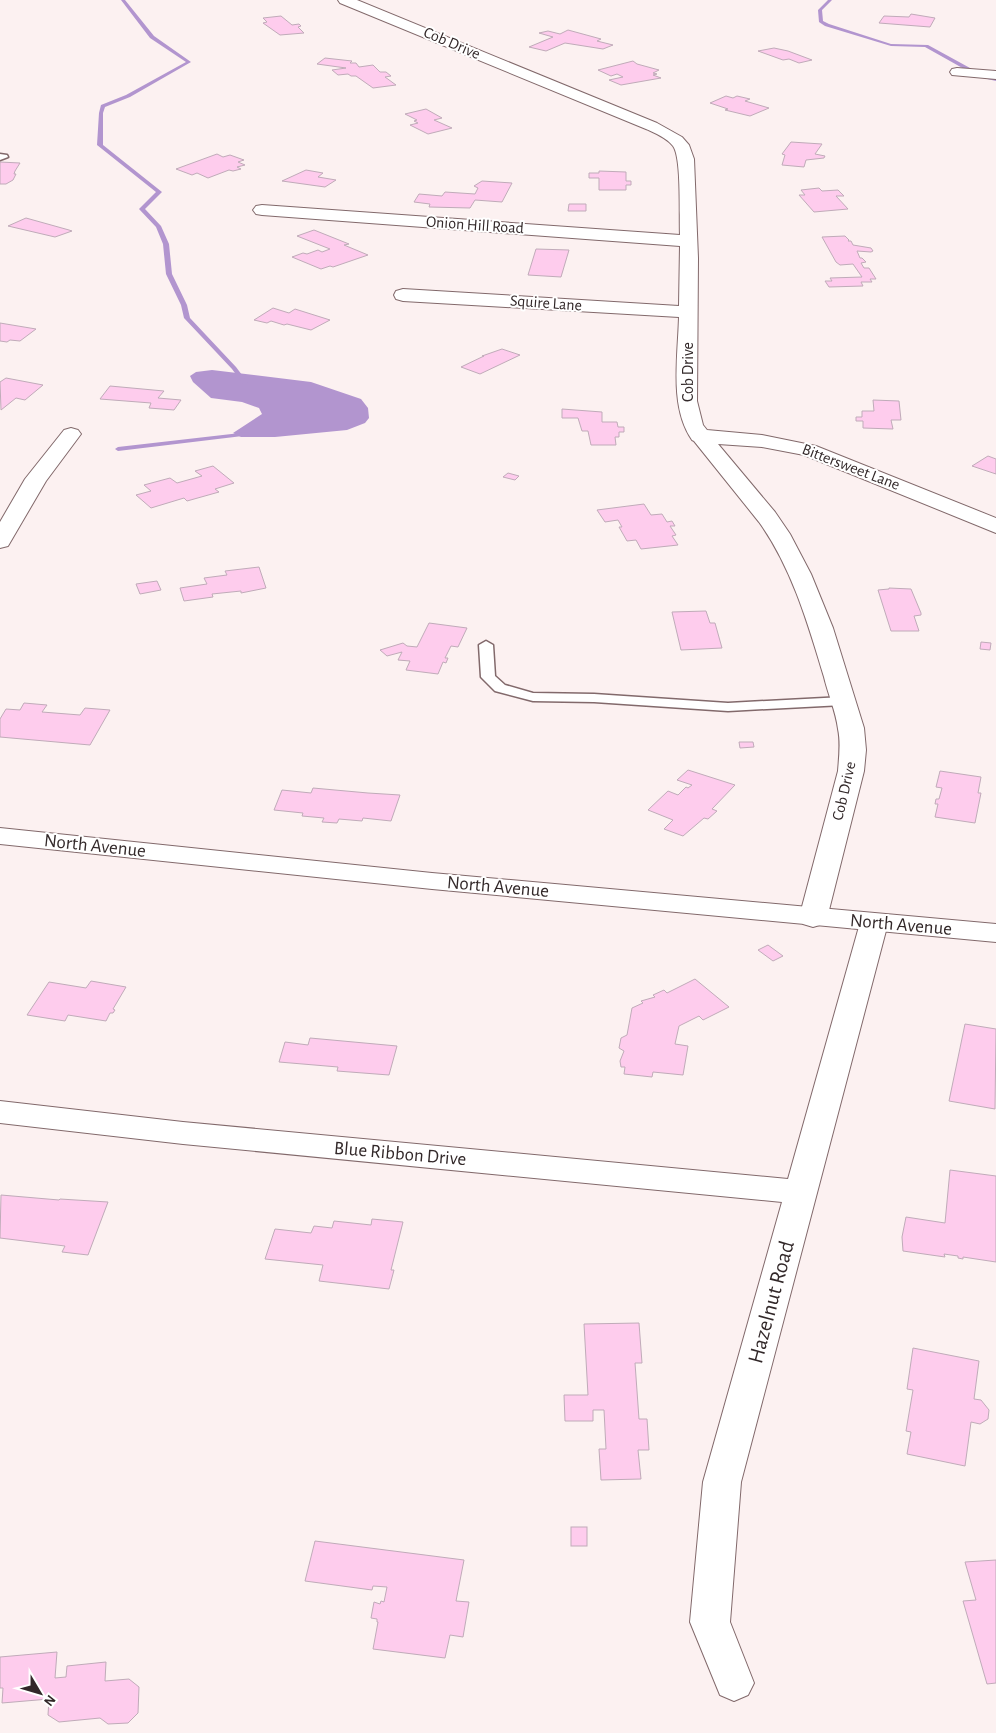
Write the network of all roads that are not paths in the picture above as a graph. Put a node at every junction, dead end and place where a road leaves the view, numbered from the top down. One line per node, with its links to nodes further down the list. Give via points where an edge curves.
1 (345, 0): 5 (street, Cob Drive, via 676,138 685,152)
2 (959, 72): 3 (street)
3 (990, 74)
4 (262, 210): 5 (street, Onion Hill Road)
5 (688, 241): 7 (street, Cob Drive)
6 (403, 295): 7 (street, Squire Lane)
7 (688, 312): 9 (street, Cob Drive, via 687,406)
8 (71, 434): 11 (street, via 36,479)
9 (699, 436): 10 (street, Bittersweet Lane, via 762,441 809,450); 13 (street, Cob Drive, via 748,492 779,534 812,604)
10 (996, 526)
11 (0, 541)
12 (486, 646): 13 (lane, via 488,677 500,688 533,697 728,707)
13 (843, 701): 15 (street, Cob Drive, via 853,741 853,760)
14 (0, 836): 15 (street, North Avenue)
15 (814, 918): 16 (street, North Avenue)
16 (874, 923): 17 (street, North Avenue); 19 (street, Hazelnut Road)
17 (996, 933)
18 (0, 1112): 19 (street, Blue Ribbon Drive, via 183,1133)
19 (801, 1192): 20 (street, Hazelnut Road, via 722,1482 710,1622)
20 (734, 1683)

